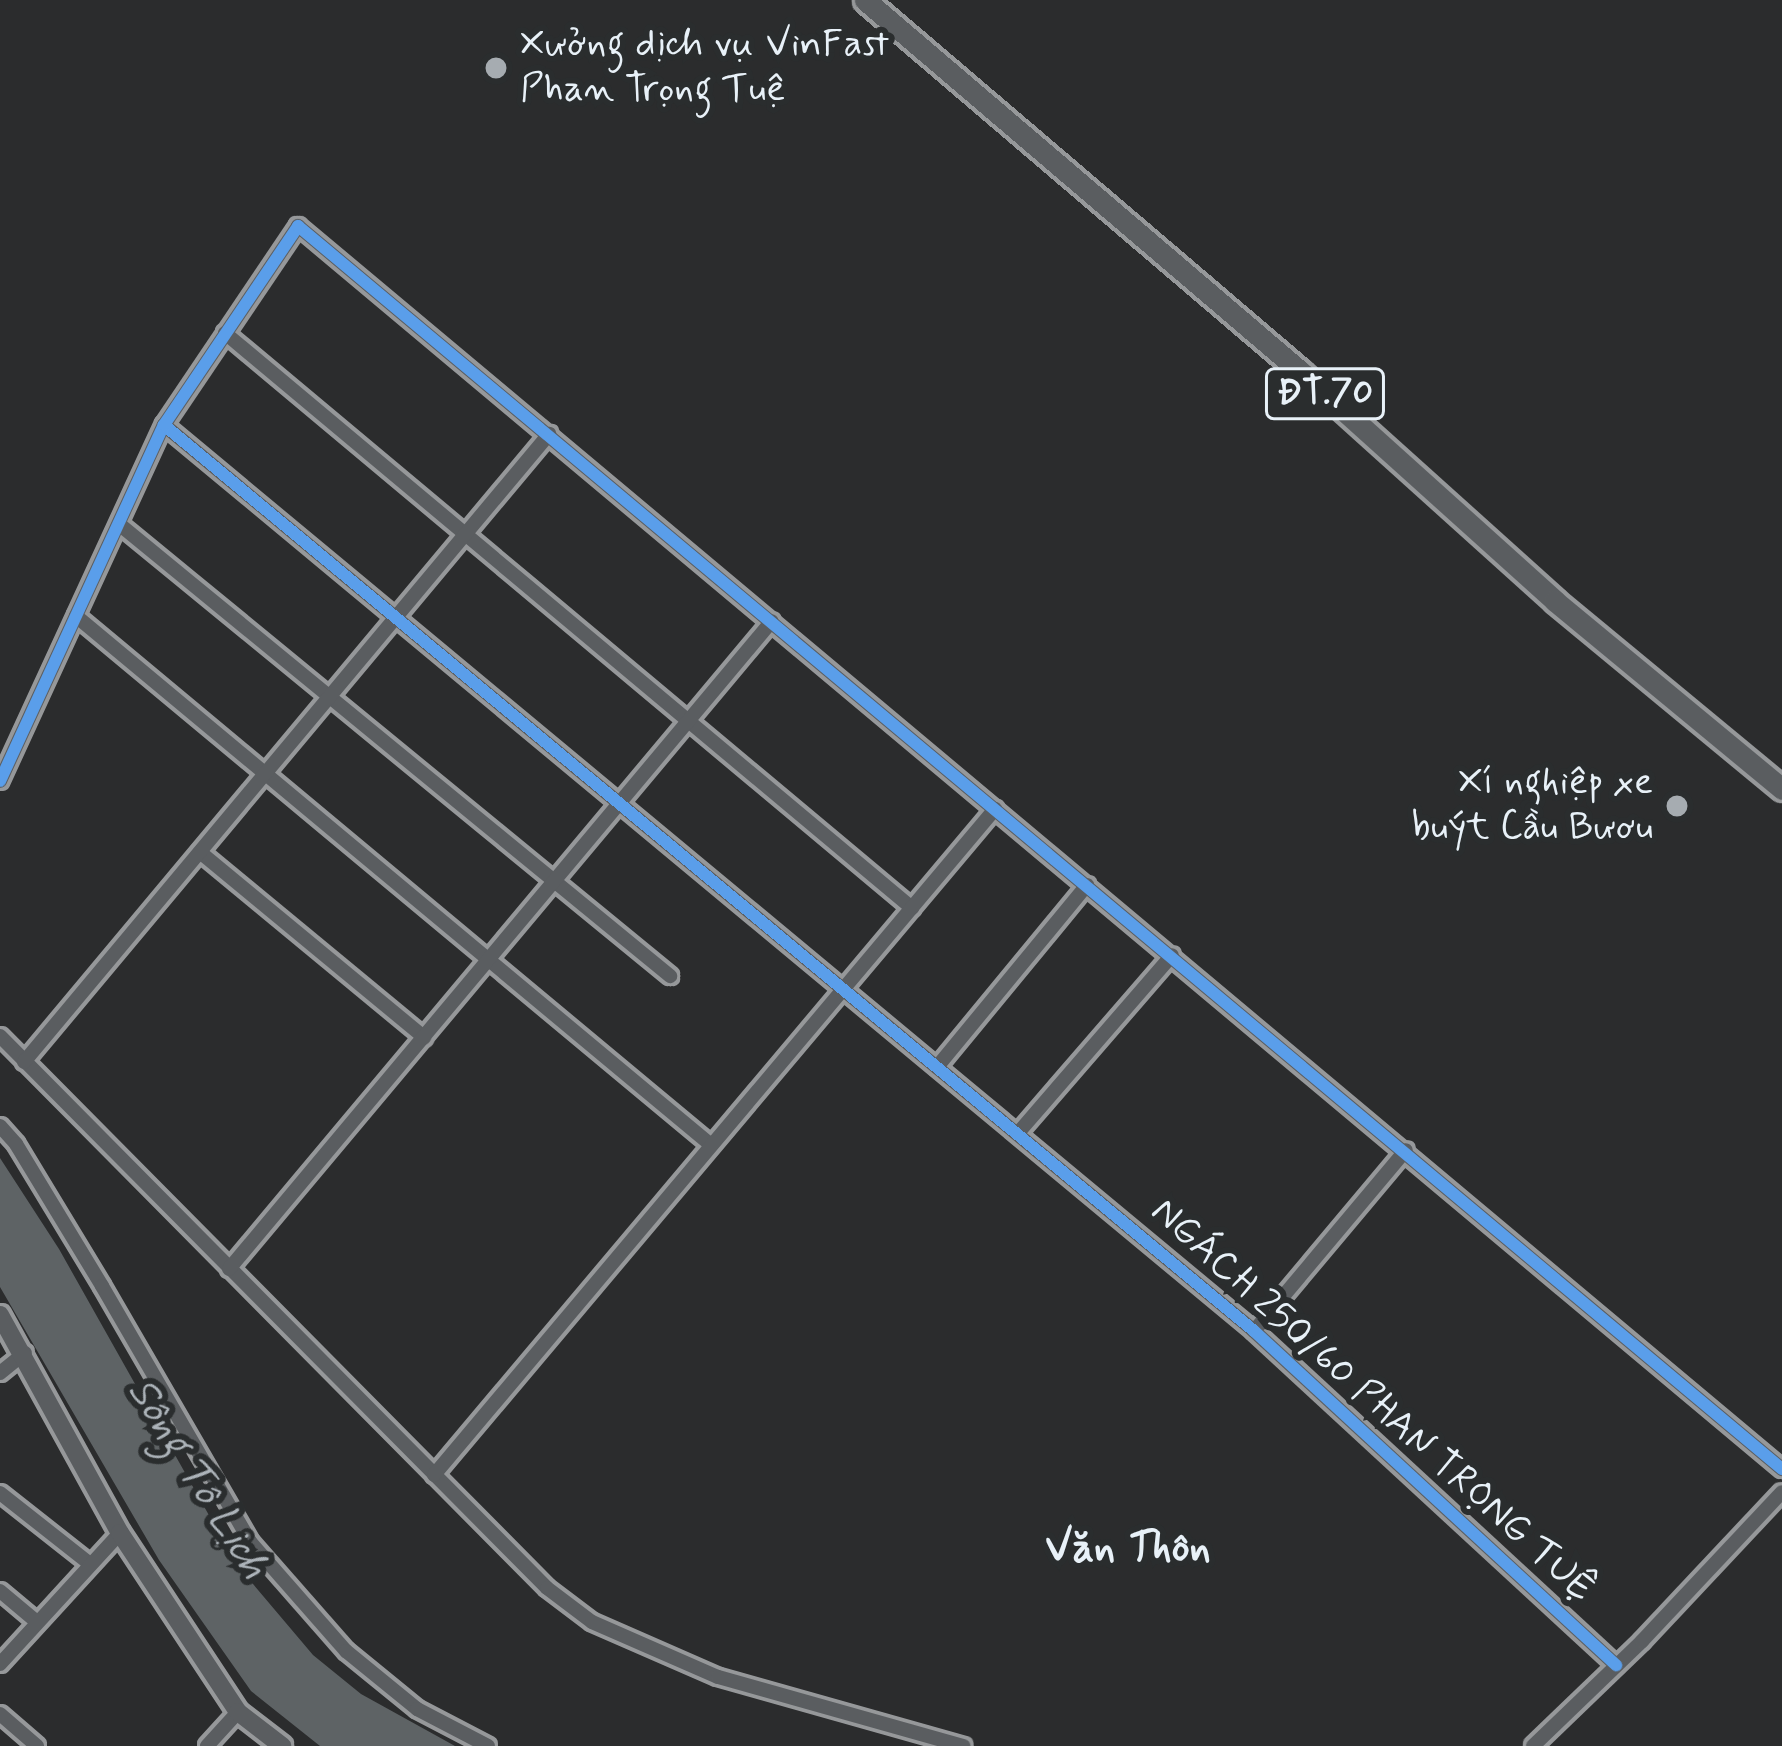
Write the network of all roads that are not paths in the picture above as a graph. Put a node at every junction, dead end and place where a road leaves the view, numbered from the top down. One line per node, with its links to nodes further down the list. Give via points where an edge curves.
1 (866, 0): 14 (main road, ĐT.70)
2 (225, 333): 3 (street); 4 (street, via 298,226); 6 (street)
3 (164, 425): 5 (street); 8 (street, NGÁCH 250/60 PHAN TRỌNG TUỆ)
4 (549, 434): 6 (street); 9 (street)
5 (119, 524): 7 (street); 10 (street)
6 (463, 537): 8 (street); 11 (street)
7 (76, 616): 12 (street); 13 (street)
8 (396, 617): 10 (street); 15 (street, NGÁCH 250/60 PHAN TRỌNG TUỆ)
9 (772, 621): 11 (street); 16 (street)
10 (332, 694): 12 (street); 18 (street)
11 (687, 722): 15 (street); 20 (street)
12 (266, 772): 17 (street); 22 (street)
13 (0, 781)
14 (1782, 789)
15 (619, 803): 18 (street); 24 (street, NGÁCH 250/60 PHAN TRỌNG TUỆ)
16 (995, 809): 19 (street); 20 (street)
17 (200, 852): 26 (street); 27 (street)
18 (555, 880): 22 (street); 23 (street)
19 (1087, 885): 21 (street); 28 (street)
20 (912, 908): 24 (street)
21 (1172, 956): 30 (street); 32 (street)
22 (489, 959): 26 (street); 31 (street)
23 (670, 976)
24 (844, 992): 28 (street, NGÁCH 250/60 PHAN TRỌNG TUỆ); 31 (street)
25 (0, 1036): 27 (street)
26 (424, 1037): 33 (street)
27 (24, 1063): 33 (street)
28 (937, 1066): 30 (street, NGÁCH 250/60 PHAN TRỌNG TUỆ)
29 (0, 1126): 53 (street, via 251,1543 346,1651 417,1709)
30 (1023, 1137): 35 (street, NGÁCH 250/60 PHAN TRỌNG TUỆ)
31 (712, 1145): 39 (street)
32 (1406, 1150): 35 (street); 38 (street)
33 (229, 1269): 39 (street)
34 (0, 1315): 36 (street)
35 (1253, 1330): 47 (street, NGÁCH 250/60 PHAN TRỌNG TUỆ)
36 (25, 1353): 37 (street); 42 (street)
37 (0, 1373)
38 (1782, 1469)
39 (434, 1475): 54 (street, via 592,1622 718,1677)
40 (1782, 1492): 47 (street)
41 (0, 1493): 43 (street)
42 (120, 1533): 43 (street); 48 (street)
43 (89, 1563): 45 (street)
44 (0, 1591): 45 (street)
45 (37, 1622): 46 (street)
46 (0, 1664)
47 (1616, 1665): 55 (street)
48 (238, 1712): 51 (street); 52 (street)
49 (0, 1714): 50 (street)
50 (37, 1746)
51 (207, 1746)
52 (282, 1746)
53 (488, 1746)
54 (964, 1746)
55 (1533, 1746)

